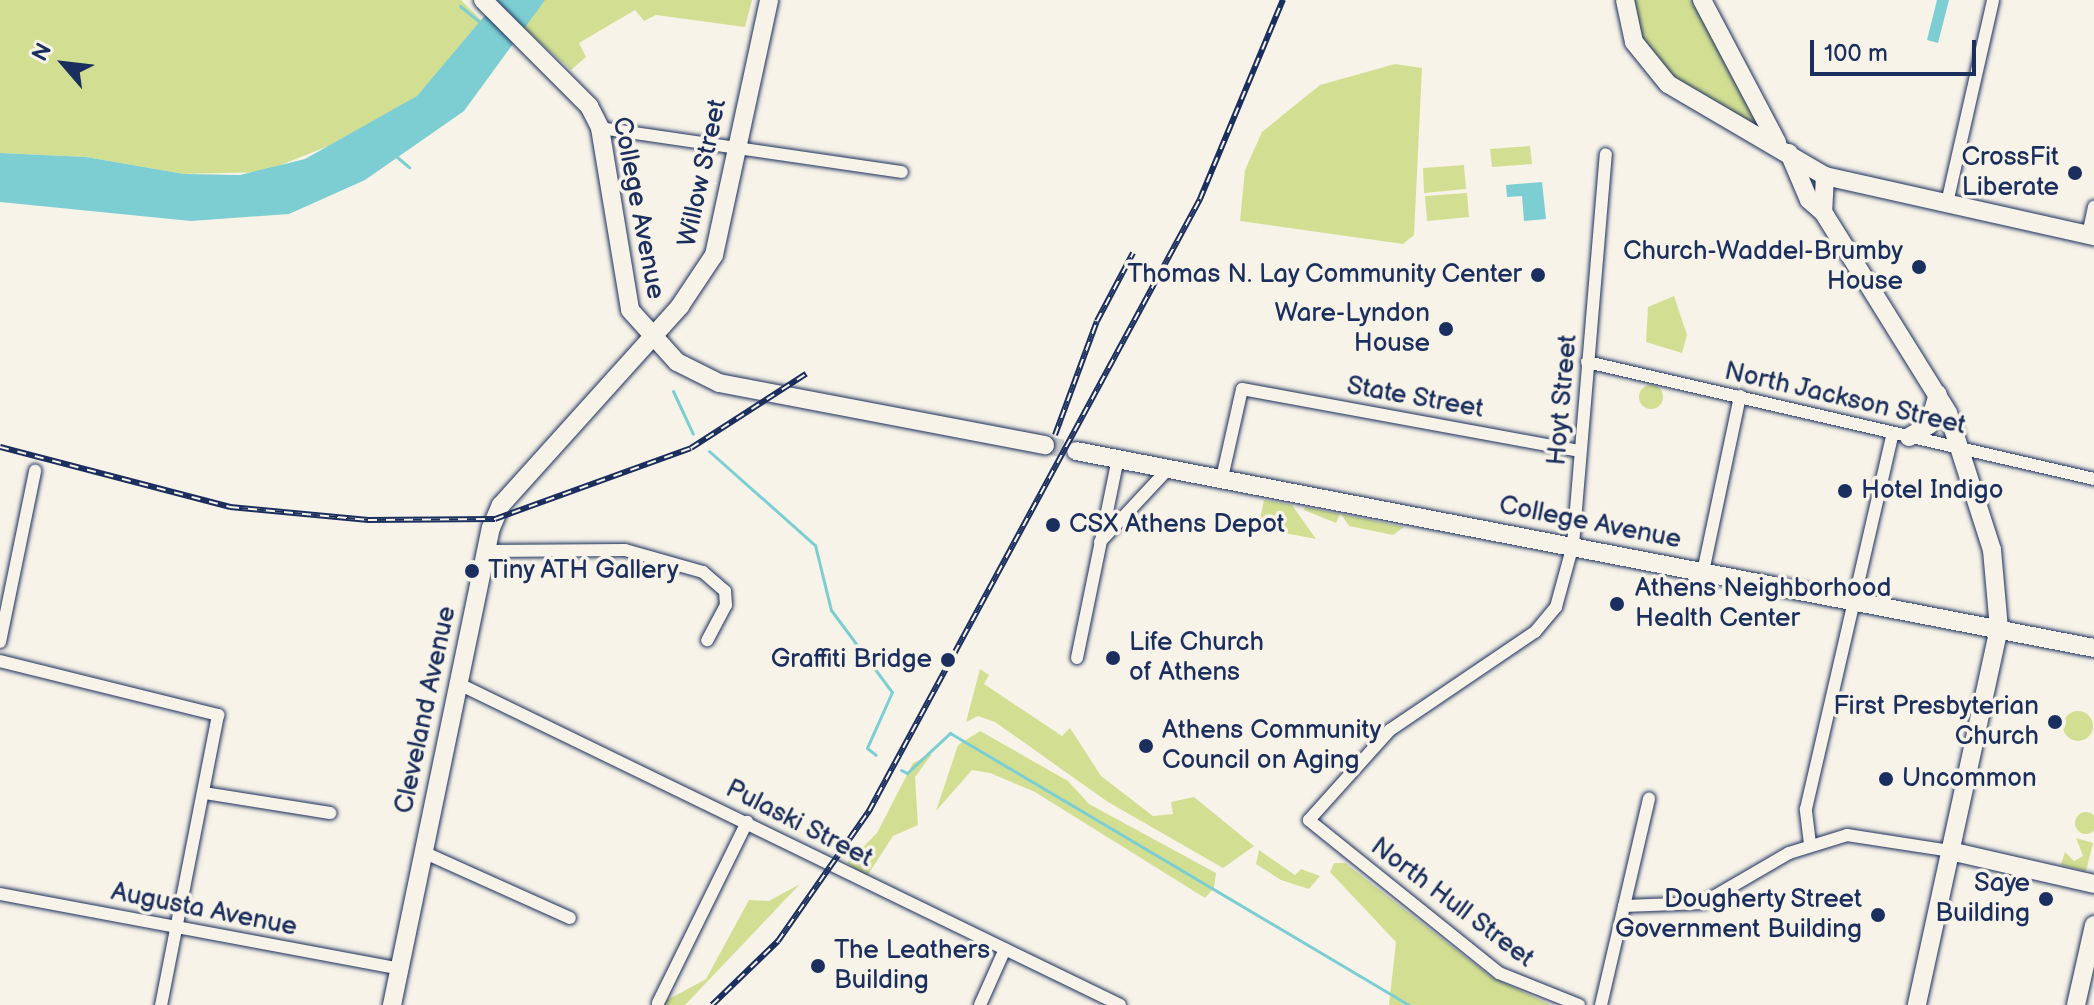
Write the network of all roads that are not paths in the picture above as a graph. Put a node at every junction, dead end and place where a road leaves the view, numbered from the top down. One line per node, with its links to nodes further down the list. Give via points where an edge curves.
1 (483, 0): 6 (street, College Avenue, via 578,92)
2 (769, 0): 7 (street, Willow Street)
3 (1625, 0): 8 (street, via 1634,42 1649,66)
4 (1702, 0): 8 (street)
5 (1993, 0): 12 (street)
6 (600, 128): 7 (street); 16 (street, College Avenue, via 622,279)
7 (737, 146): 10 (street); 16 (street, Willow Street, via 714,255)
8 (1782, 146): 11 (street); 14 (street, via 1809,200)
9 (1606, 154): 17 (street, Hoyt Street)
10 (902, 172)
11 (1825, 176): 12 (street); 14 (street)
12 (1947, 203): 15 (street)
13 (2094, 207): 15 (street)
14 (1823, 212): 18 (street)
15 (2091, 235)
16 (650, 339): 21 (street, College Avenue, via 719,383); 32 (street, Cleveland Avenue, via 501,505)
17 (1587, 362): 19 (street, North Jackson Street); 24 (street, Hoyt Street)
18 (1938, 394): 20 (street, via 1929,425); 22 (street)
19 (1740, 396): 20 (street, North Jackson Street); 33 (street)
20 (1901, 435): 22 (street, North Jackson Street); 34 (street)
21 (1045, 445)
22 (1966, 450): 29 (street, North Jackson Street); 35 (street, via 1992,550)
23 (1076, 451): 25 (street, College Avenue)
24 (1580, 451): 28 (street, State Street, via 1242,389); 31 (street, Hoyt Street)
25 (1118, 459): 26 (street, College Avenue); 30 (street)
26 (1169, 468): 28 (street, College Avenue); 30 (street)
27 (35, 471): 37 (street)
28 (1222, 478): 31 (street, College Avenue)
29 (2094, 479)
30 (1098, 544): 39 (street)
31 (1573, 545): 33 (street, College Avenue); 45 (street, Hoyt Street, via 1562,593 1545,621 1390,730)
32 (485, 551): 36 (street, via 625,550 703,572 725,591 726,605); 41 (street, Cleveland Avenue)
33 (1703, 572): 34 (street, College Avenue)
34 (1855, 600): 35 (street, College Avenue); 47 (street, via 1806,809)
35 (1999, 628): 38 (street, College Avenue); 48 (street)
36 (707, 640)
37 (0, 642)
38 (2094, 648)
39 (1077, 658)
40 (0, 661): 42 (street, via 181,700 218,715)
41 (457, 683): 46 (street, Pulaski Street); 49 (street, Cleveland Avenue)
42 (205, 793): 44 (street); 55 (street)
43 (1649, 799): 52 (street)
44 (330, 813)
45 (1309, 820): 63 (street, North Hull Street, via 1499,973)
46 (747, 822): 56 (street, Pulaski Street); 58 (street)
47 (1810, 844): 48 (street, via 1869,834); 52 (street, via 1703,903 1664,910)
48 (1950, 851): 50 (street); 65 (street)
49 (423, 852): 53 (street); 57 (street, Cleveland Avenue)
50 (2094, 884)
51 (0, 894): 55 (street, Augusta Avenue)
52 (1624, 906): 64 (street)
53 (570, 918)
54 (2094, 925): 66 (street)
55 (177, 927): 57 (street, Augusta Avenue); 59 (street)
56 (1005, 949): 61 (street); 62 (street, Pulaski Street)
57 (400, 969): 60 (street, Cleveland Avenue)
58 (658, 1003)
59 (161, 1005)
60 (392, 1005)
61 (980, 1005)
62 (1120, 1005)
63 (1579, 1005)
64 (1601, 1005)
65 (1917, 1005)
66 (2076, 1005)

